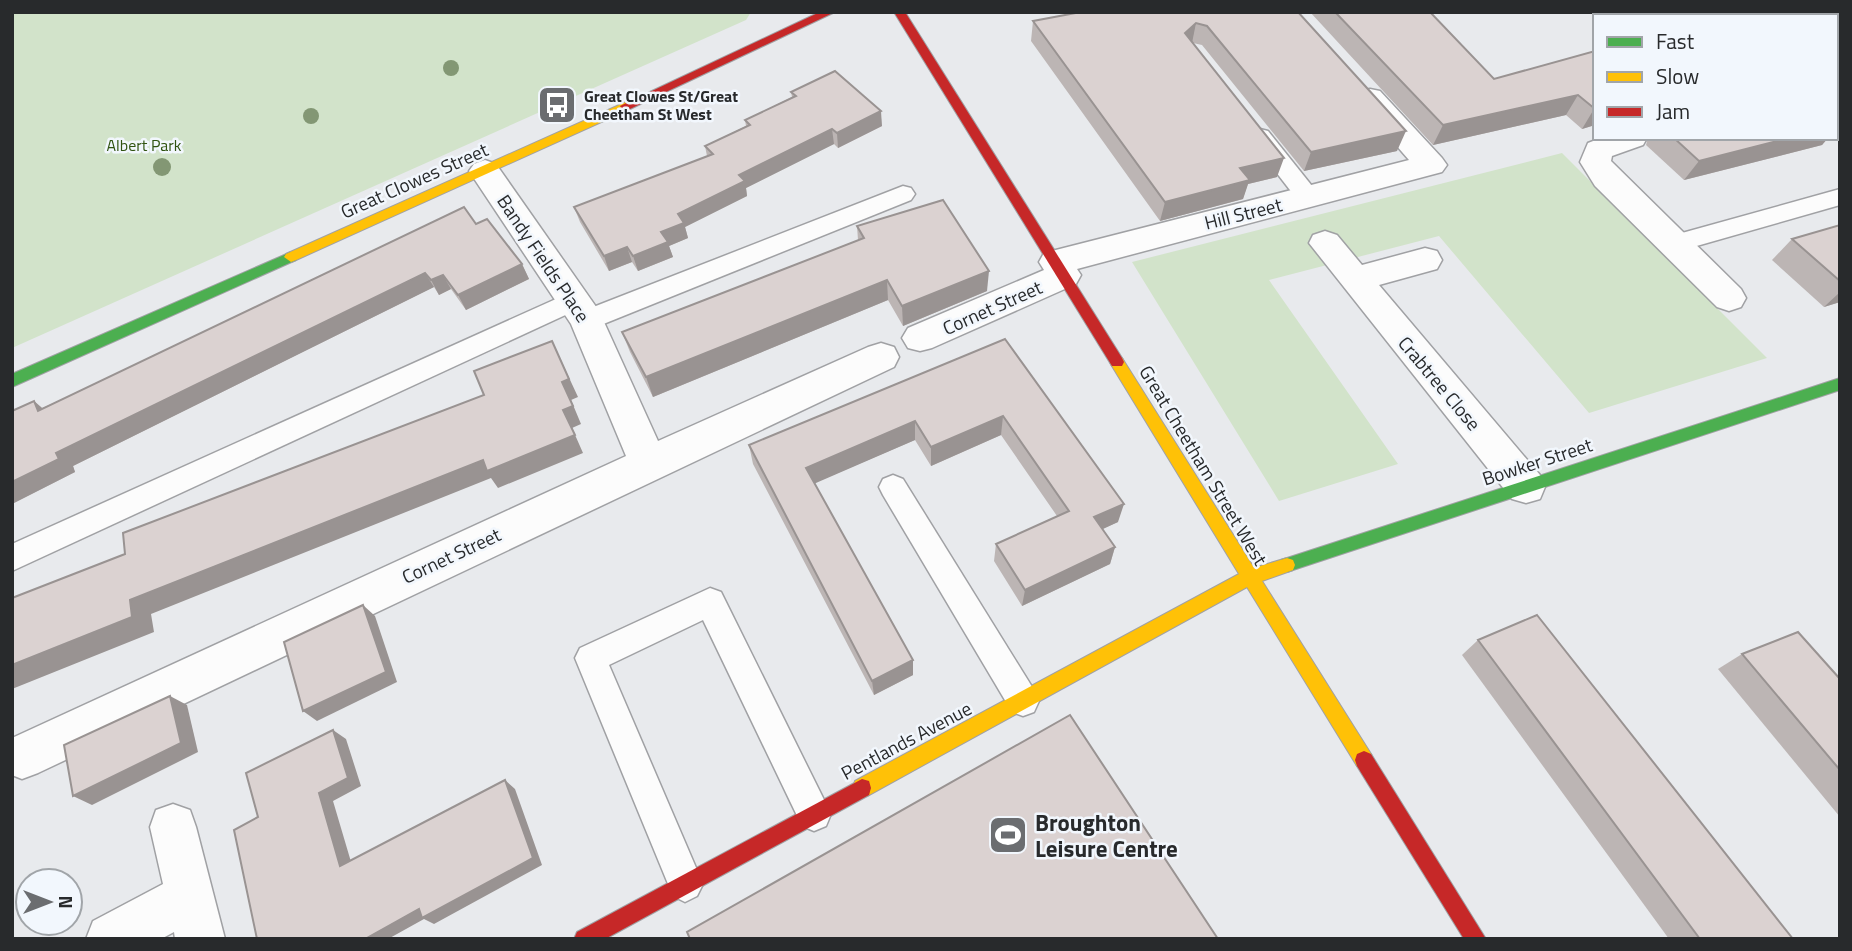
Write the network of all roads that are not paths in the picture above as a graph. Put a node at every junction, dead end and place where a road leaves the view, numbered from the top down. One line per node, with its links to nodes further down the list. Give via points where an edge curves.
1 (830, 12): 6 (main road, Great Clowes Street)
2 (899, 12): 13 (main road, Great Cheetham Street West)
3 (1347, 73): 8 (street, Hill Street, via 1431,165)
4 (1250, 124): 8 (lane)
5 (1626, 140): 11 (street, via 1599,150 1595,162)
6 (485, 171): 16 (street, Bandy Fields Place); 19 (main road, Great Clowes Street)
7 (902, 194): 16 (lane)
8 (1308, 197): 13 (street, Hill Street)
9 (1840, 197): 11 (lane)
10 (1325, 243): 14 (street, Crabtree Close)
11 (1672, 244): 15 (street)
12 (1425, 260): 14 (street)
13 (1060, 268): 17 (street, Cornet Street); 25 (main road, Great Cheetham Street West)
14 (1354, 279): 23 (street, Crabtree Close)
15 (1729, 298)
16 (582, 310): 21 (street, Bandy Fields Place); 24 (lane)
17 (920, 338)
18 (881, 357): 21 (street, Cornet Street)
19 (12, 381)
20 (1840, 384): 23 (main road, Bowker Street)
21 (648, 463): 27 (street, Cornet Street)
22 (893, 487): 26 (lane)
23 (1526, 487): 25 (main road, Bowker Street)
24 (12, 558)
25 (1248, 578): 26 (main road, Pentlands Avenue); 34 (main road, Great Cheetham Street West)
26 (1023, 701): 28 (main road, Pentlands Avenue)
27 (22, 757)
28 (814, 814): 30 (main road, Pentlands Avenue); 30 (lane, via 710,602 591,658)
29 (173, 827): 31 (street)
30 (685, 884): 33 (main road, Pentlands Avenue)
31 (195, 918): 32 (street)
32 (111, 939)
33 (584, 939)
34 (1476, 939)

